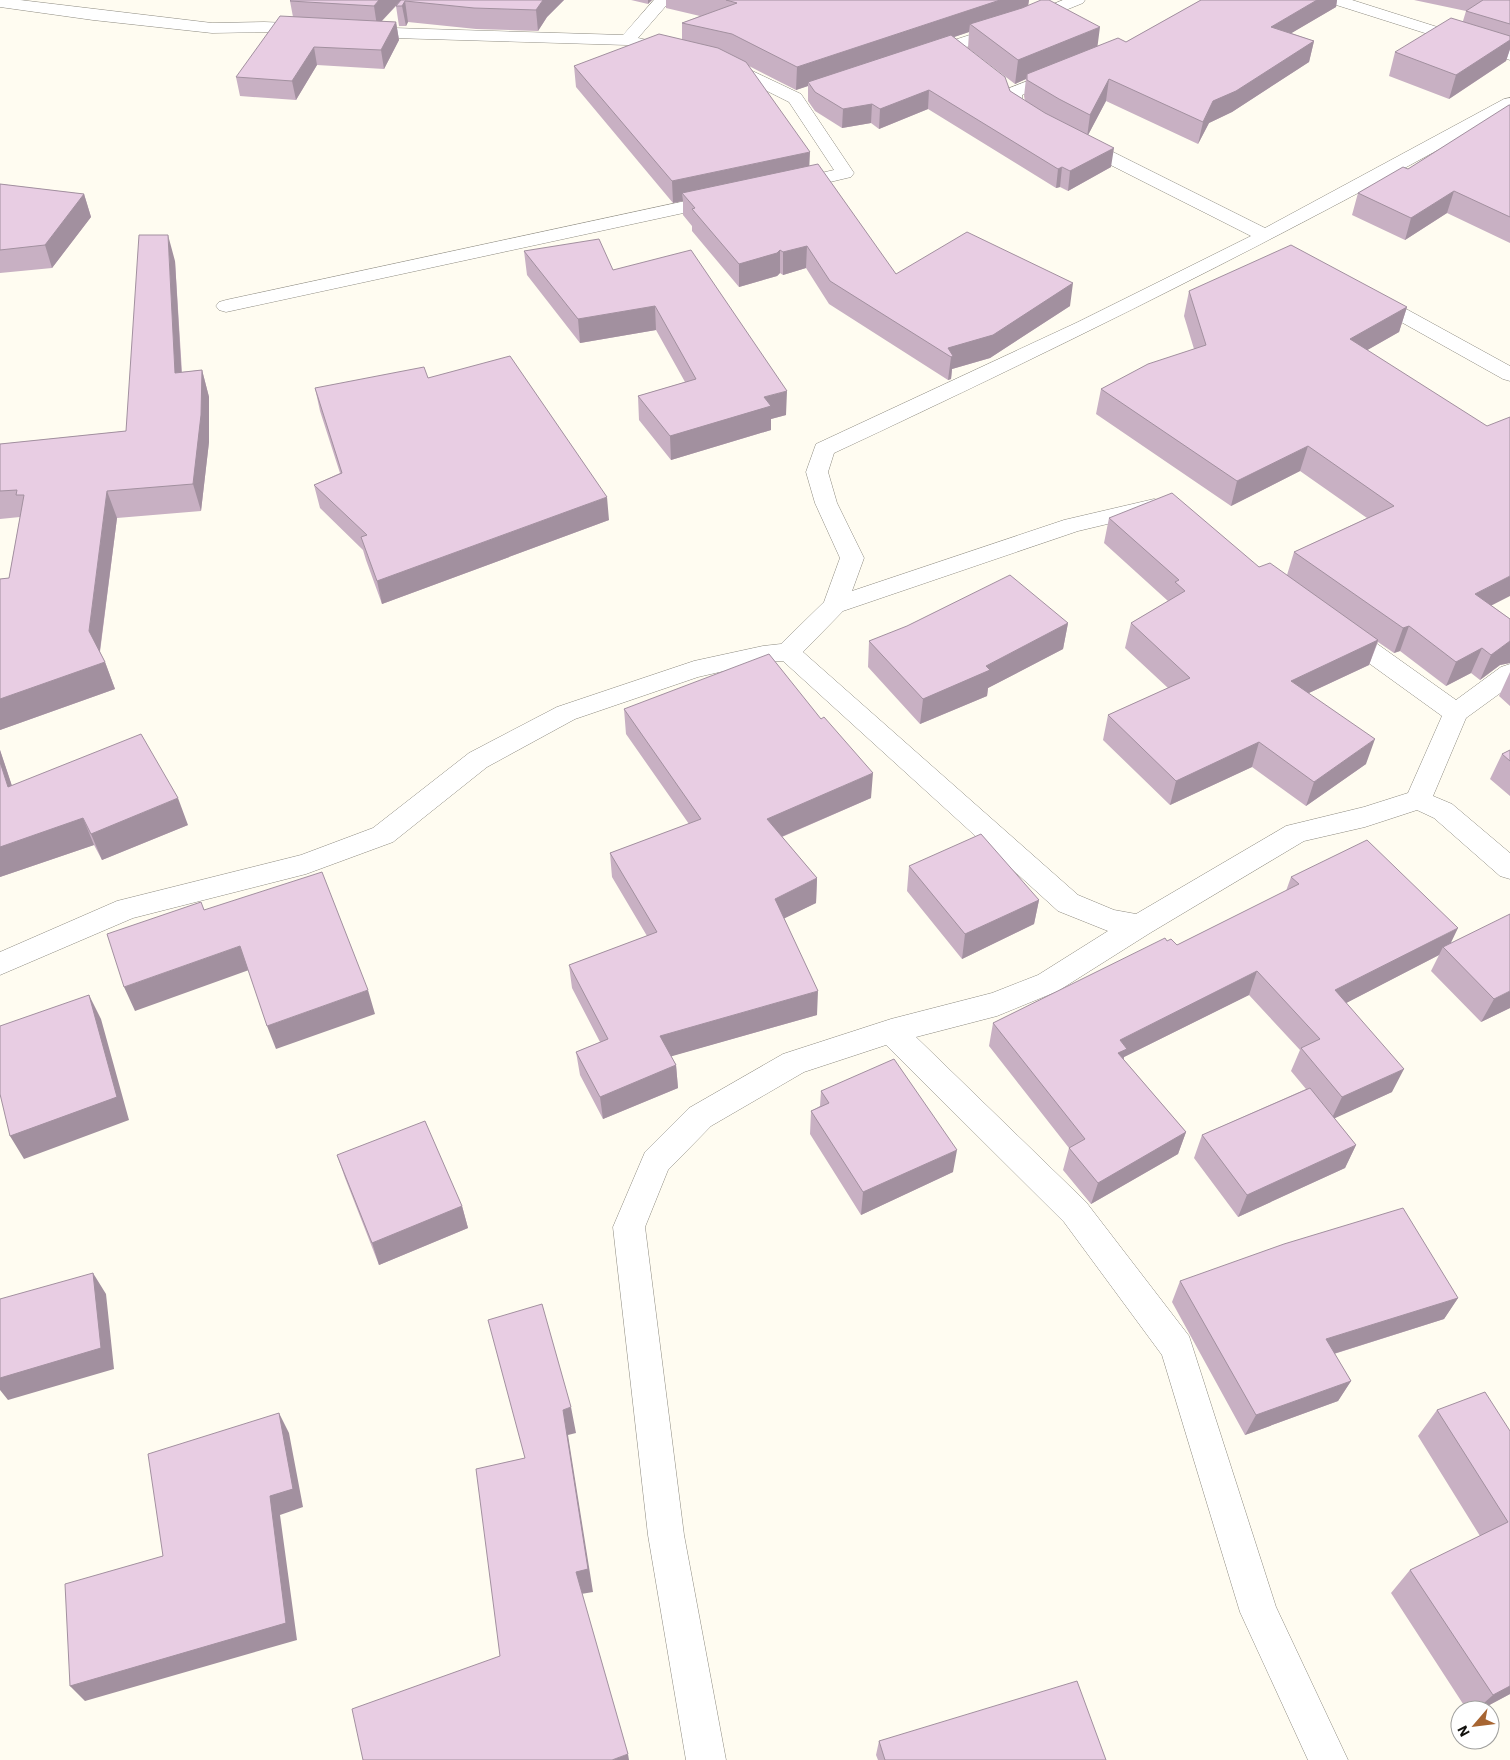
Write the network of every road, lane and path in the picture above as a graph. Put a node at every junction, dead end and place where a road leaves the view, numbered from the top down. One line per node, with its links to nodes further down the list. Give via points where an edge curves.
1 (663, 0): 9 (street)
2 (1077, 0): 10 (street, via 1014,26)
3 (1343, 1): 12 (street)
4 (0, 2): 6 (street, via 212,28)
5 (394, 20): 8 (street)
6 (323, 30)
7 (343, 31): 8 (street)
8 (382, 34): 9 (street)
9 (626, 40): 11 (street)
10 (952, 46): 13 (street); 14 (street)
11 (689, 55)
12 (1510, 55)
13 (915, 58)
14 (967, 58)
15 (707, 59): 20 (street, via 725,63)
16 (1074, 68): 19 (street)
17 (998, 81): 19 (street)
18 (813, 92): 20 (street)
19 (1013, 93): 22 (street, via 1015,105)
20 (795, 98): 24 (street, via 845,174)
21 (1510, 103): 26 (street)
22 (1049, 127)
23 (1066, 136): 26 (street)
24 (777, 188)
25 (738, 196): 29 (street)
26 (1259, 238): 27 (street); 32 (street, via 1090,324 824,449 817,472 826,503 852,558)
27 (1276, 254)
28 (1352, 292): 30 (street, via 1401,314)
29 (226, 306)
30 (1510, 375)
31 (1173, 509): 32 (street, via 1164,504 1072,525)
32 (835, 605): 34 (street)
33 (1326, 620): 36 (street)
34 (788, 652): 39 (street, via 1068,904 1110,921); 40 (street, via 763,654 694,670 566,713 478,760 383,835 306,864 127,909)
35 (1510, 673): 36 (street)
36 (1456, 713): 37 (street)
37 (1418, 800): 38 (street, via 1443,811); 39 (street, via 1365,817 1296,833)
38 (1510, 869)
39 (1140, 925): 41 (street, via 1048,982 997,1004)
40 (0, 964)
41 (891, 1031): 42 (street, via 794,1063 700,1116 656,1162 629,1226 666,1535); 43 (street, via 1074,1212 1177,1346 1259,1612)
42 (706, 1760)
43 (1328, 1760)

